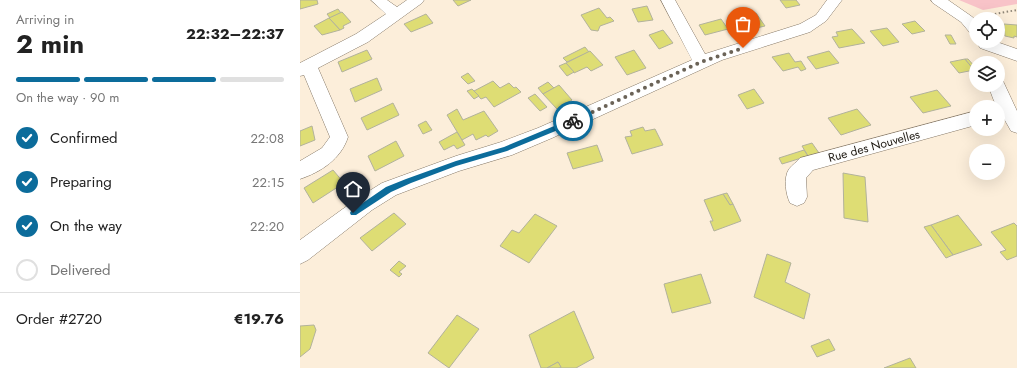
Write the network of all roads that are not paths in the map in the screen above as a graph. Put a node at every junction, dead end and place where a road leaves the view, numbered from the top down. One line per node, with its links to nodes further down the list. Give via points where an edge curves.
1 (378, 0): 6 (street)
2 (417, 0): 6 (street)
3 (668, 0): 10 (street)
4 (836, 0): 10 (street, via 821,18 805,28)
5 (938, 0): 7 (street)
6 (396, 14): 11 (street, via 362,38)
7 (969, 23)
8 (1000, 48): 9 (street)
9 (1017, 55)
10 (701, 62): 17 (street, via 546,133 389,190 359,208)
11 (304, 68): 15 (street, via 338,137 338,143 324,156)
12 (1005, 113): 14 (street)
13 (969, 120): 16 (street, Rue des Nouvelles, via 807,164 796,175)
14 (1017, 126)
15 (300, 171)
16 (797, 197)
17 (300, 253)

